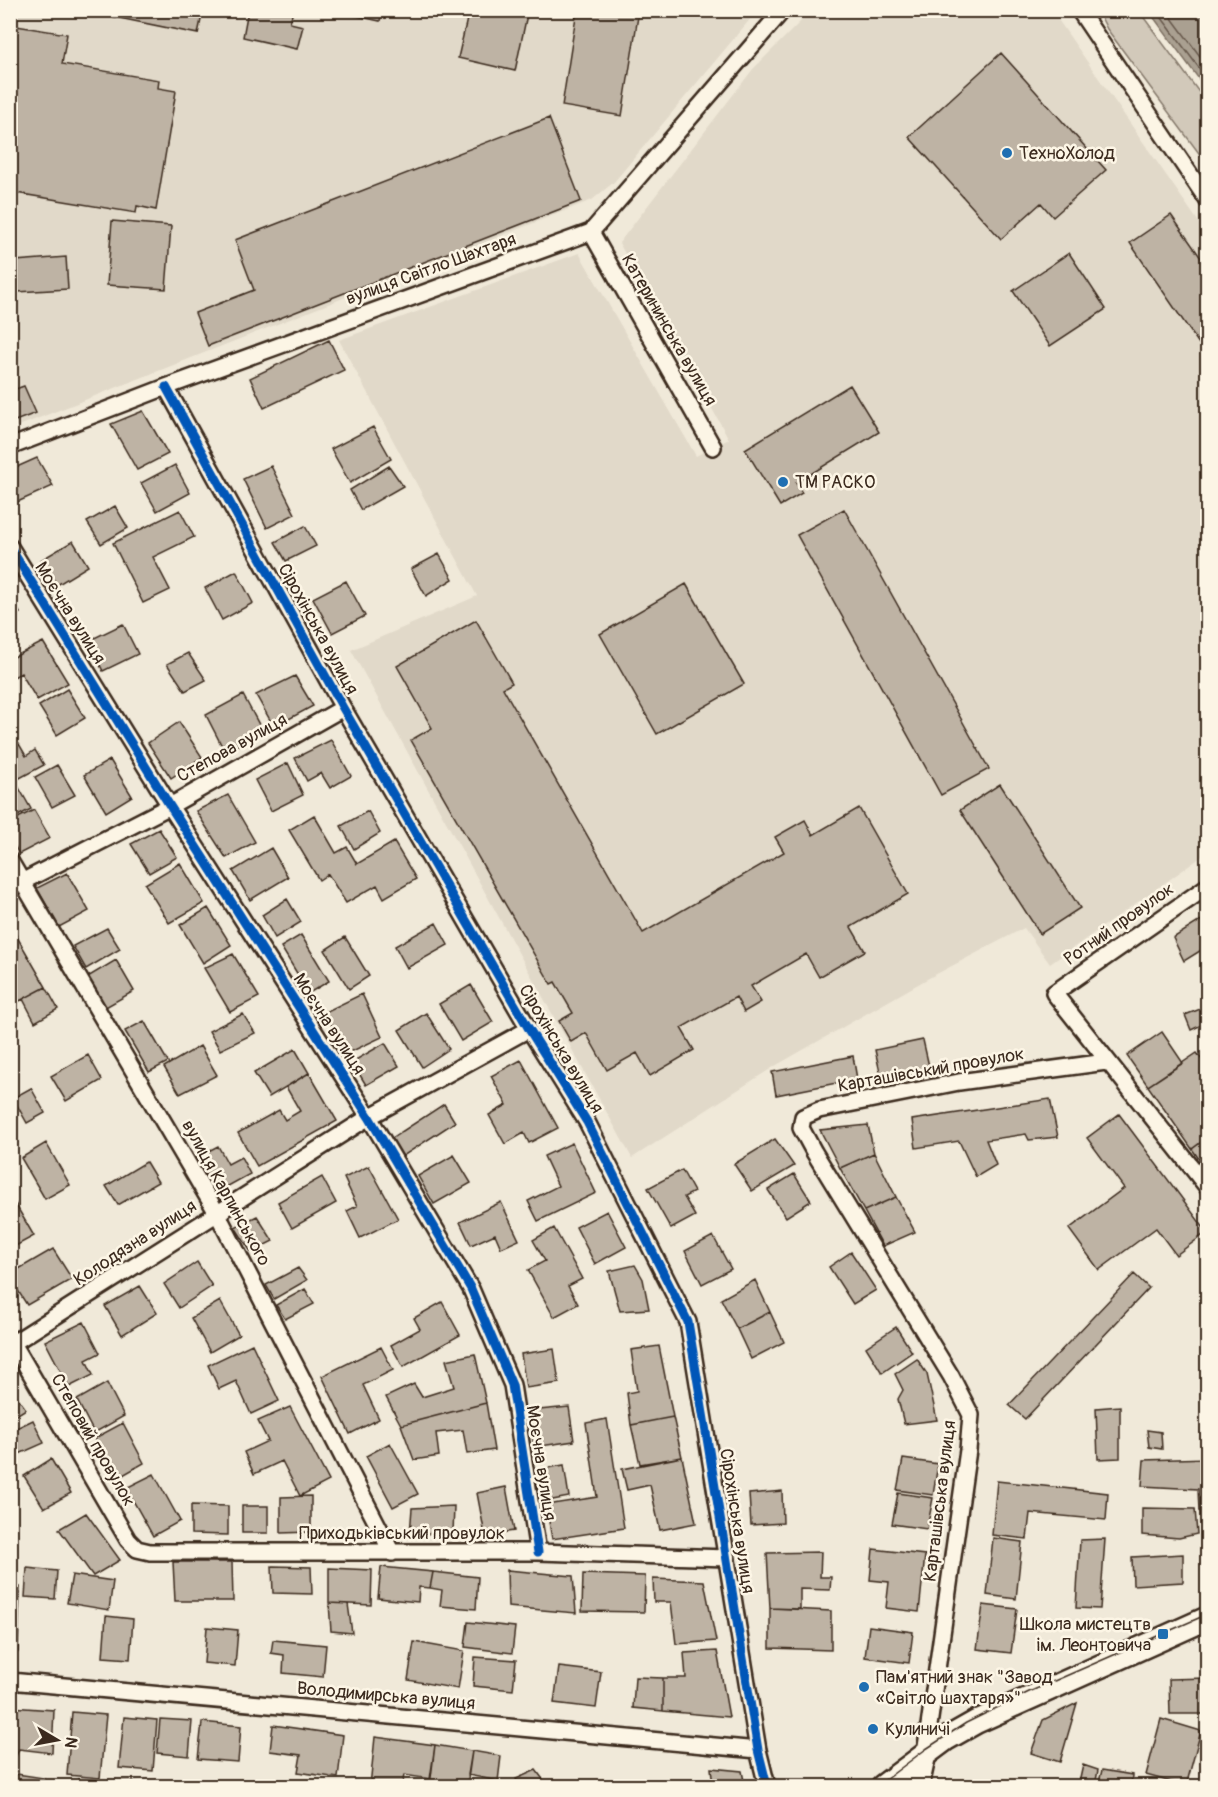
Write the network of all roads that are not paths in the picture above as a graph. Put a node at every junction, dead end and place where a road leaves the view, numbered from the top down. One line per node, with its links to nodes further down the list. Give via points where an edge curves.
1 (783, 10): 4 (street, вулиця Світло Шахтаря)
2 (1078, 10): 3 (street)
3 (1208, 201)
4 (591, 232): 5 (street, вулиця Світло Шахтаря); 7 (street, Катерининська вулиця)
5 (166, 387): 6 (street, вулиця Світло Шахтаря); 9 (street, Сірохінська вулиця)
6 (10, 447)
7 (713, 447)
8 (10, 547): 10 (street, Моєчна вулиця)
9 (344, 708): 10 (street, Степова вулиця); 14 (street, Сірохінська вулиця)
10 (170, 806): 12 (street, Степова вулиця); 16 (street, Моєчна вулиця)
11 (10, 861): 12 (street, вулиця Карпинського)
12 (16, 885): 19 (street, вулиця Карпинського)
13 (1208, 886): 15 (street, Ротний провулок, via 1054,993)
14 (529, 1029): 16 (street, Колодязна вулиця); 24 (street, Сірохінська вулиця, via 587,1122 688,1322)
15 (1106, 1062): 17 (street, Карташівський провулок, via 959,1082 819,1110 804,1117 801,1128); 18 (street)
16 (369, 1117): 19 (street, Колодязна вулиця); 22 (street, Моєчна вулиця, via 471,1289 512,1385)
17 (813, 1152): 28 (street, Карташівська вулиця, via 971,1415)
18 (1208, 1188)
19 (217, 1213): 20 (street, Колодязна вулиця); 23 (street, вулиця Карпинського)
20 (12, 1342): 21 (street, Степовий провулок, via 128,1540 138,1549)
21 (150, 1552): 23 (street, Приходьківський провулок)
22 (538, 1552): 23 (street, Приходьківський провулок); 24 (street, Приходьківський провулок)
23 (392, 1553)
24 (727, 1558): 27 (street, Сірохінська вулиця)
25 (1208, 1618): 28 (main road, via 976,1722)
26 (10, 1681): 27 (street, Володимирська вулиця)
27 (758, 1750): 29 (street, Сірохінська вулиця)
28 (925, 1754): 30 (main road); 31 (main road)
29 (766, 1786)
30 (883, 1786)
31 (918, 1786)

